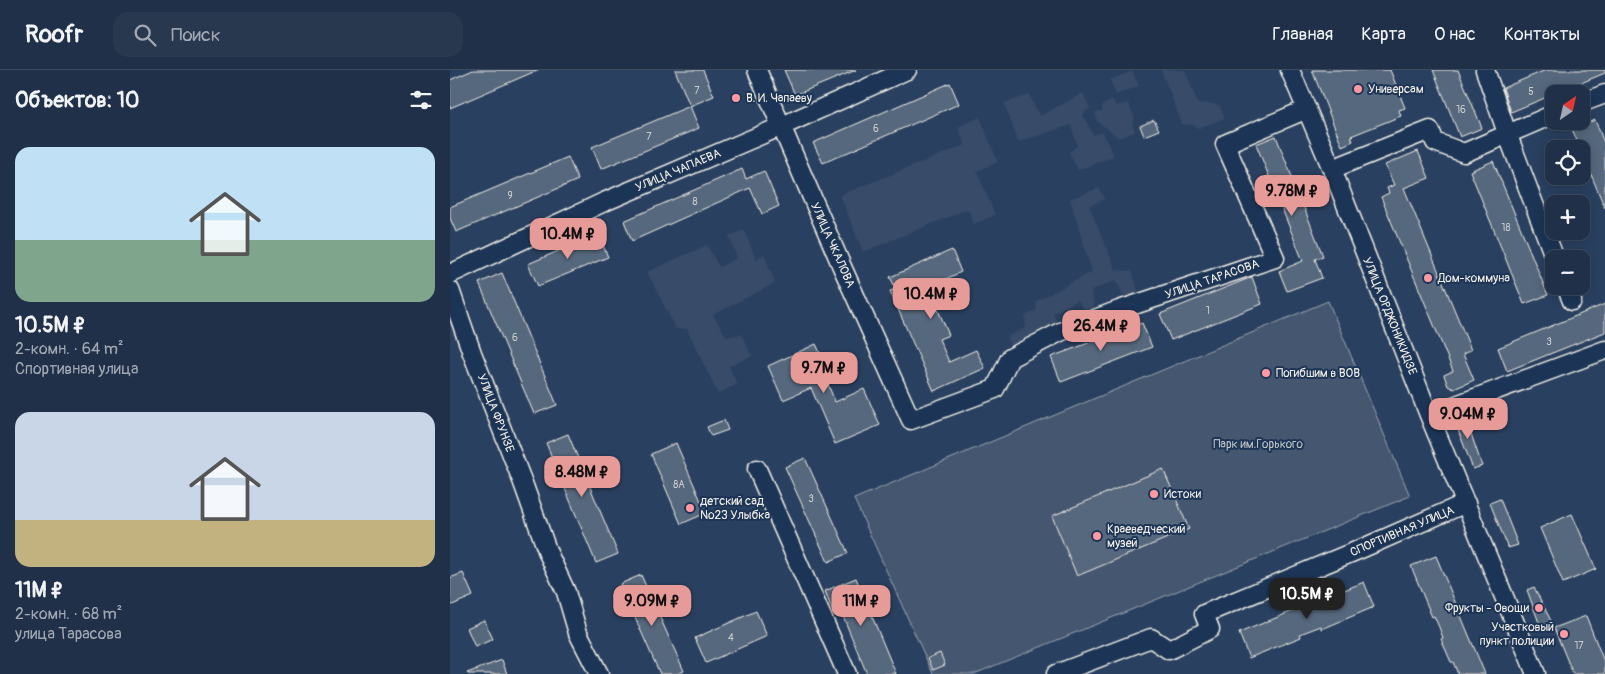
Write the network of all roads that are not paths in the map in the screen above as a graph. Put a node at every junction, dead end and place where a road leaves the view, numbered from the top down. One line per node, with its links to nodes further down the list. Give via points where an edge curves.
1 (757, 70): 9 (street, УЛИЦА ЧКАЛОВА)
2 (907, 70): 9 (street, УЛИЦА ЧАПАЕВА)
3 (1290, 70): 7 (street, УЛИЦА ОРДЖОНИКИДЗЕ)
4 (1485, 70): 10 (street)
5 (1605, 94): 6 (street)
6 (1590, 100)
7 (1307, 109): 11 (street, УЛИЦА ОРДЖОНИКИДЗЕ); 17 (street, УЛИЦА ТАРАСОВА, via 1224,144 1275,258 1060,332 1010,358 995,389)
8 (1545, 118): 10 (street)
9 (782, 126): 13 (street, УЛИЦА ЧАПАЕВА, via 604,202); 17 (street, УЛИЦА ЧКАЛОВА)
10 (1507, 134): 11 (street, via 1464,153 1435,142 1430,130); 12 (street)
11 (1332, 169): 16 (street, УЛИЦА ОРДЖОНИКИДЗЕ)
12 (1552, 250)
13 (450, 274)
14 (450, 290): 20 (street, УЛИЦА ФРУНЗЕ, via 548,553 566,592 578,633)
15 (1605, 350): 16 (street)
16 (1429, 415): 19 (street, УЛИЦА ОРДЖОНИКИДЗЕ)
17 (911, 420)
18 (757, 469): 21 (street)
19 (1466, 503): 22 (street, СПОРТИВНАЯ УЛИЦА, via 1204,614 1210,629 1169,650 1151,638); 23 (street, УЛИЦА ОРДЖОНИКИДЗЕ)
20 (599, 674)
21 (847, 674)
22 (1056, 674)
23 (1536, 674)

